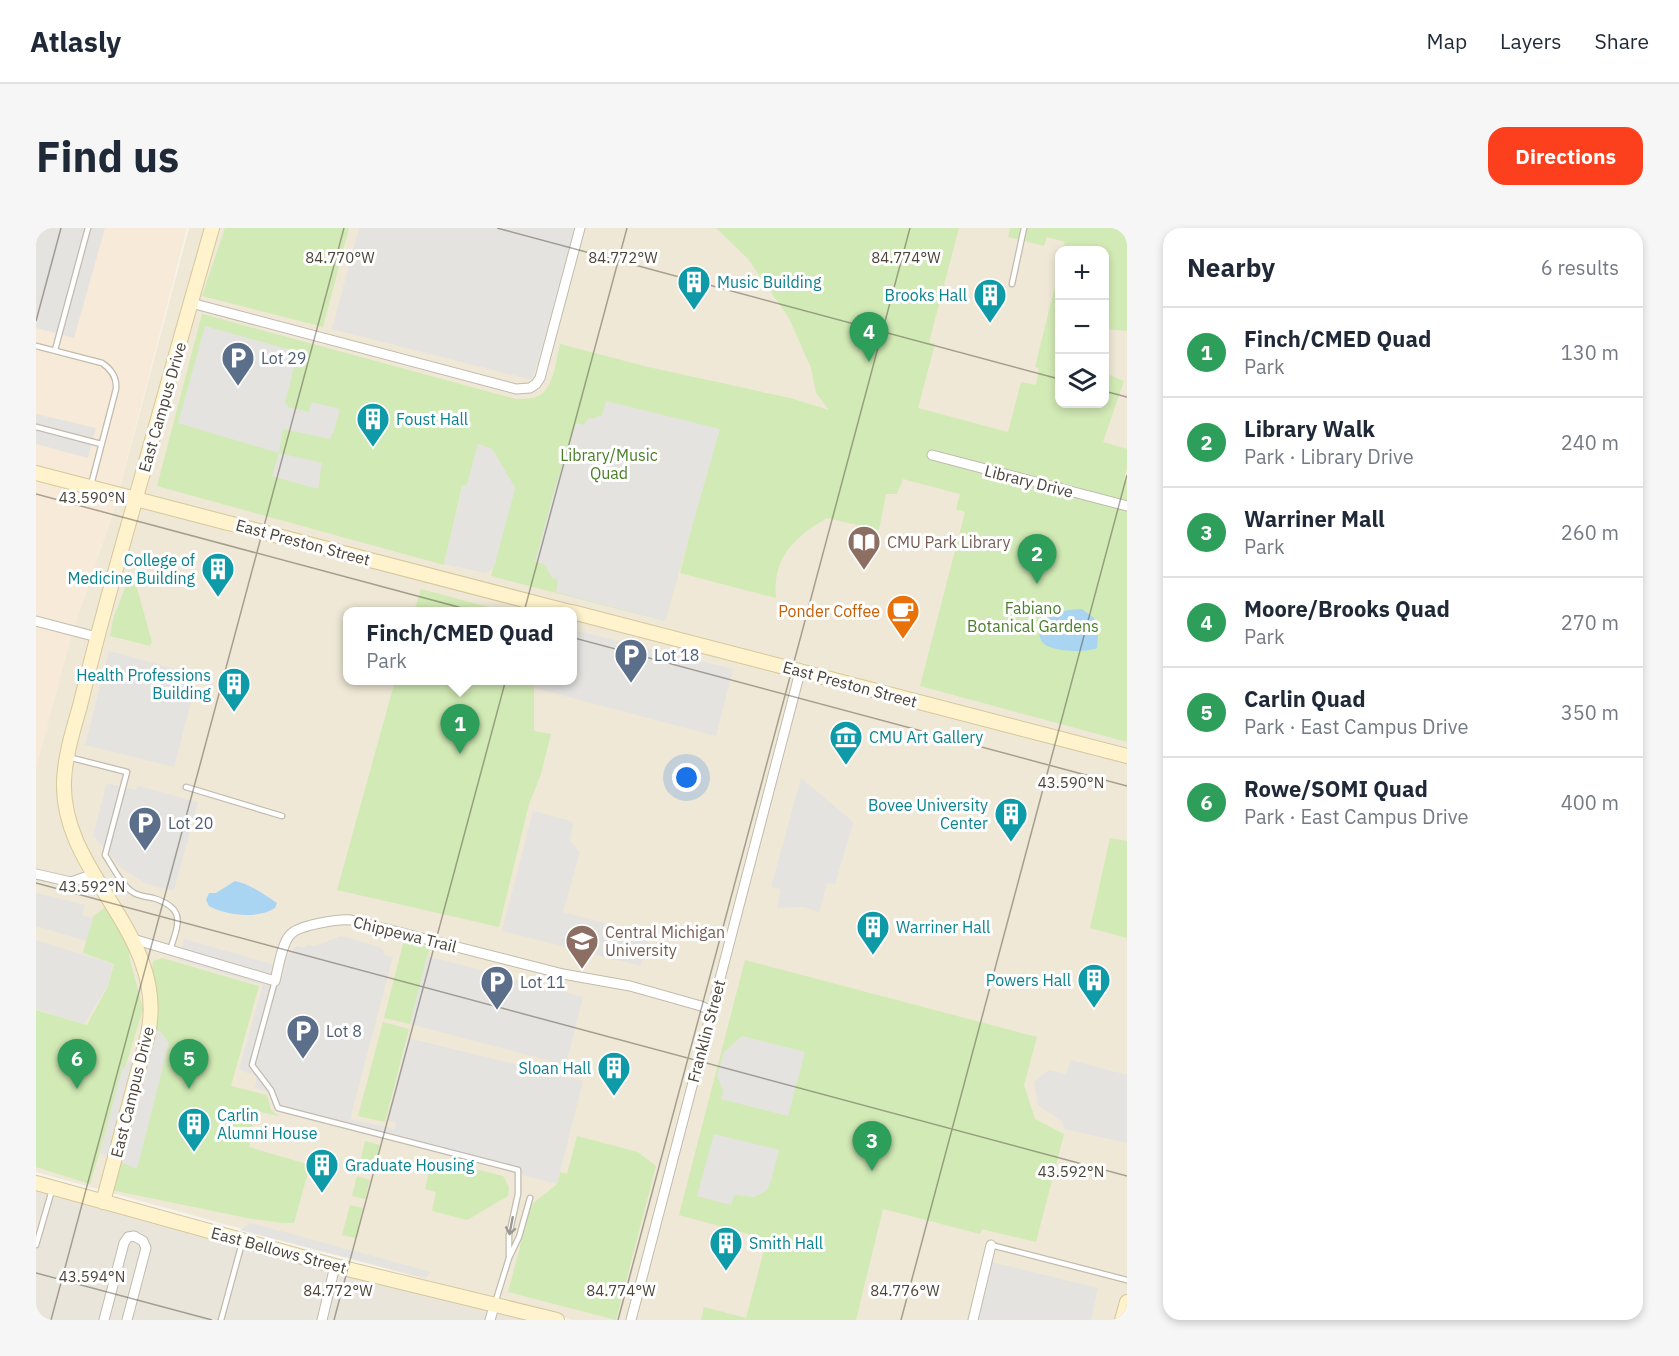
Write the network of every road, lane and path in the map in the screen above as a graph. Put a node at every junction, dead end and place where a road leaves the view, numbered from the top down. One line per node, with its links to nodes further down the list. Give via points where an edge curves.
1 (88, 228): 8 (lane)
2 (212, 228): 6 (street, East Campus Drive)
3 (580, 228): 6 (street, via 540,378 526,389)
4 (1024, 228): 5 (lane)
5 (1012, 284)
6 (191, 303): 14 (street, East Campus Drive)
7 (36, 346): 8 (lane)
8 (55, 350): 10 (lane, via 102,363 113,374 116,389)
9 (36, 428): 10 (lane)
10 (101, 444): 13 (lane)
11 (932, 454): 15 (street, Library Drive)
12 (36, 473): 13 (street, East Preston Street)
13 (91, 487): 14 (street, East Preston Street)
14 (136, 499): 16 (street, East Preston Street); 19 (street, East Campus Drive)
15 (1127, 506)
16 (552, 607)
17 (577, 614): 20 (street, East Preston Street)
18 (36, 621): 19 (street)
19 (97, 637): 22 (street, East Campus Drive)
20 (800, 672): 21 (street, East Preston Street); 30 (street, Franklin Street)
21 (1127, 756)
22 (67, 757): 26 (street, East Campus Drive, via 64,781 68,816); 28 (lane, via 127,772 105,855 134,893 173,907 178,923)
23 (186, 787): 24 (lane)
24 (282, 816)
25 (36, 874): 26 (street, via 71,882)
26 (94, 874): 27 (street, East Campus Drive)
27 (133, 939): 28 (street); 34 (street, East Campus Drive, via 144,966 150,1026)
28 (170, 950): 29 (street)
29 (274, 981): 30 (street, Chippewa Trail, via 290,934 351,920 563,974 630,986); 38 (lane, one-way to 38, via 252,1065 271,1090 278,1108 518,1170)
30 (711, 1011): 49 (street, Franklin Street)
31 (36, 1183): 32 (street, East Bellows Street)
32 (52, 1188): 34 (street, East Bellows Street); 36 (lane)
33 (530, 1198): 38 (lane, via 519,1237)
34 (103, 1202): 35 (street, East Bellows Street)
35 (243, 1240): 39 (street, East Bellows Street); 45 (lane)
36 (36, 1245)
37 (991, 1245): 40 (lane); 50 (street)
38 (508, 1258): 42 (lane)
39 (335, 1266): 42 (street, East Bellows Street); 46 (street)
40 (1127, 1280)
41 (1127, 1302): 51 (street)
42 (495, 1303): 47 (street); 48 (street, East Bellows Street)
43 (104, 1320): 44 (street, via 124,1243 134,1236 146,1248)
44 (127, 1320)
45 (221, 1320)
46 (322, 1320)
47 (490, 1320)
48 (557, 1320)
49 (631, 1320)
50 (973, 1320)
51 (1122, 1320)

